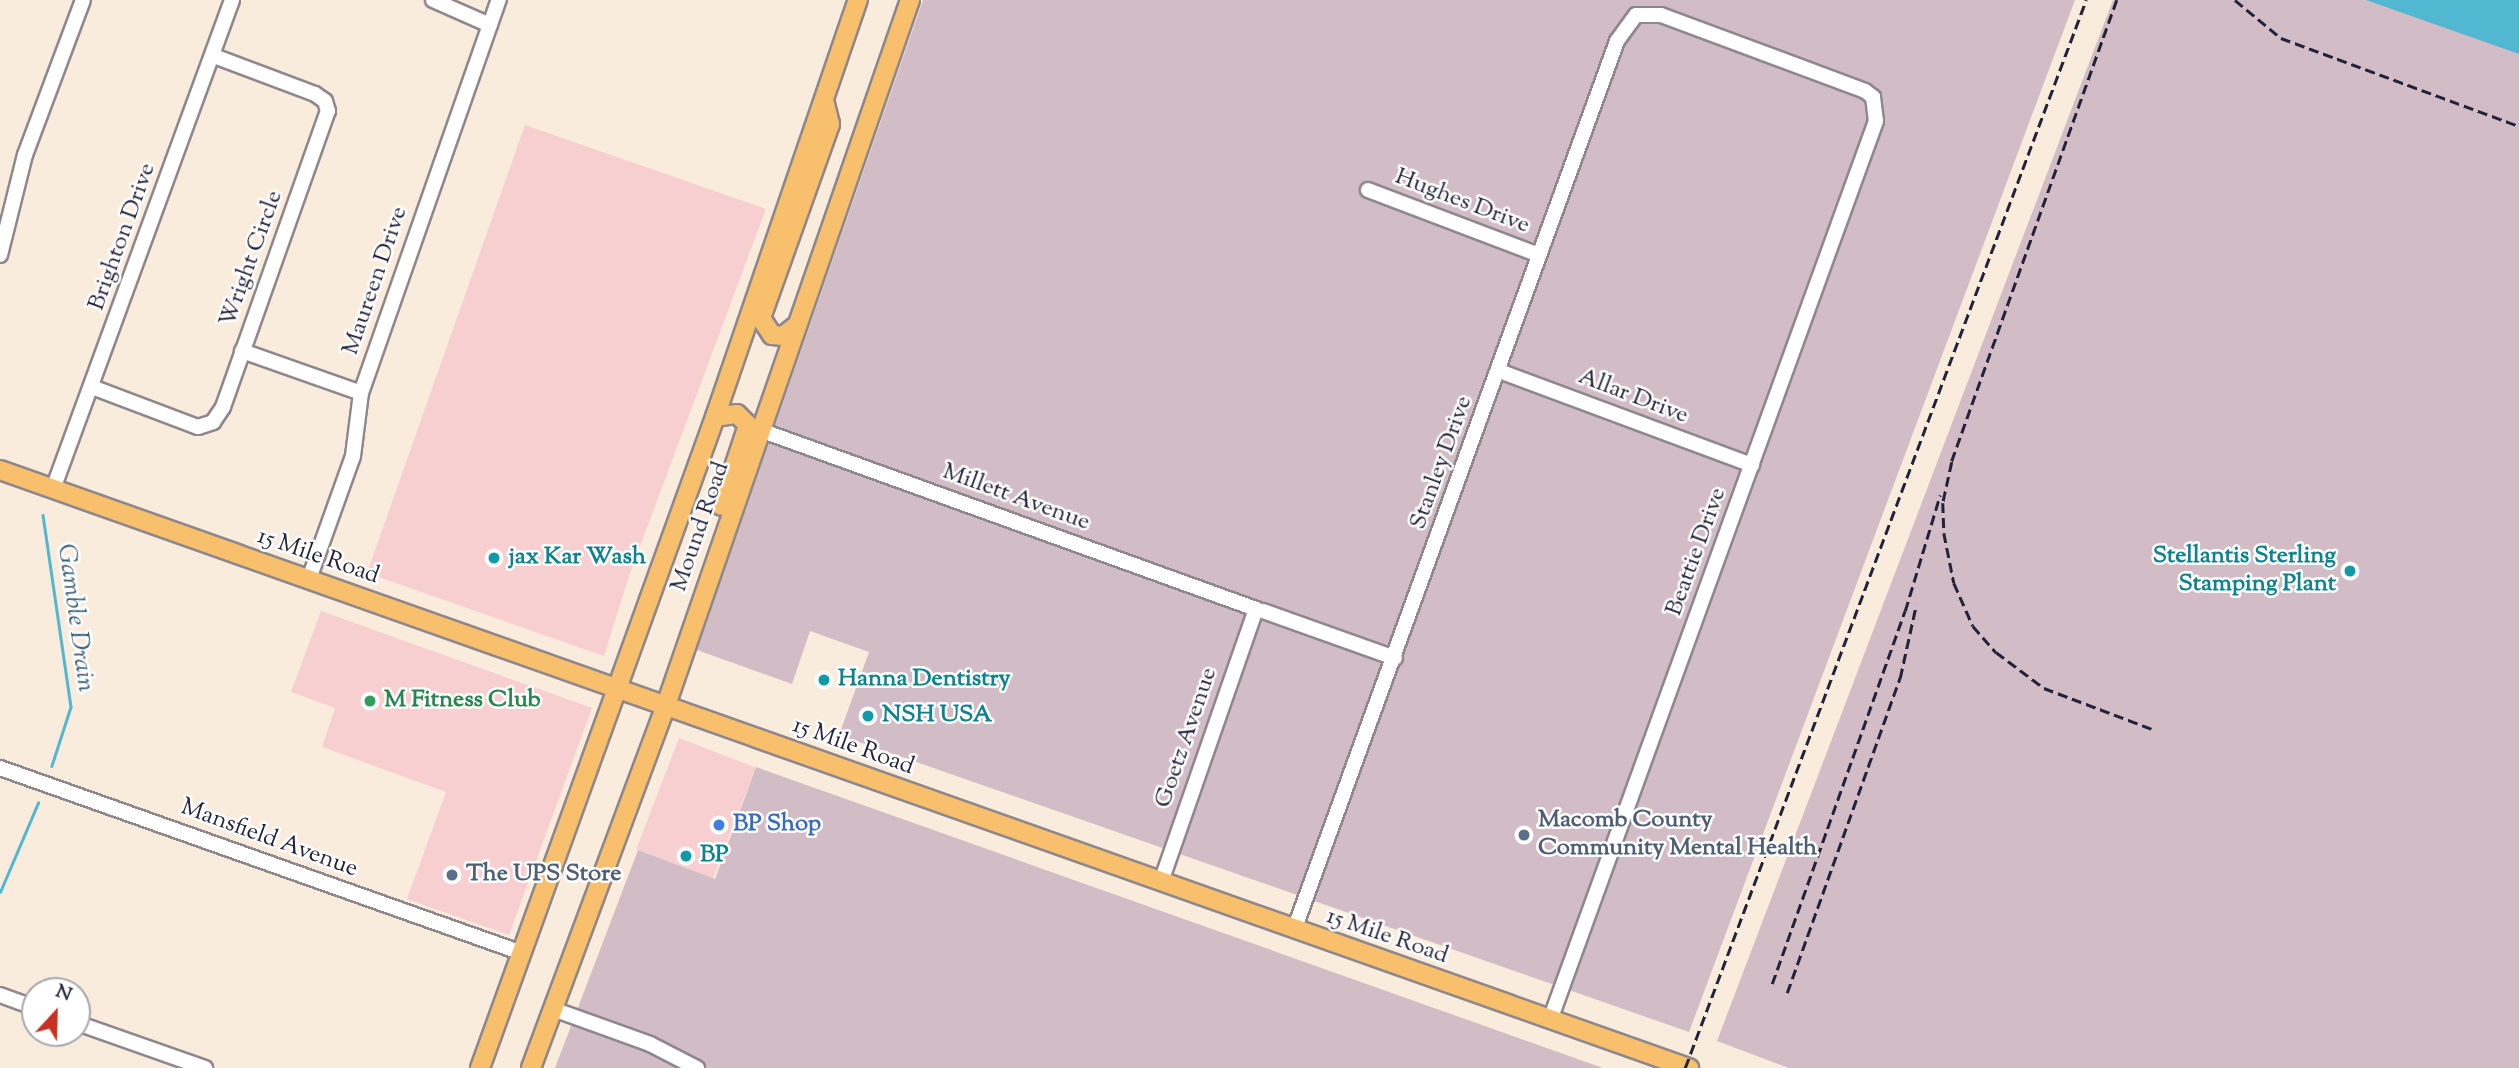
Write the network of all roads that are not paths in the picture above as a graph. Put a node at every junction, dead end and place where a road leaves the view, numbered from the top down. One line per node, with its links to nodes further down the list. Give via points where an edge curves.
1 (83, 0): 12 (street, via 25,155)
2 (232, 0): 8 (street, Brighton Drive)
3 (433, 0): 7 (street)
4 (499, 0): 7 (street, Maureen Drive)
5 (858, 0): 10 (main road, Mound Road)
6 (910, 0): 14 (main road, Mound Road)
7 (490, 25): 18 (street, Maureen Drive)
8 (214, 56): 15 (street, Wright Circle, via 315,94 325,101 328,111); 17 (street, Brighton Drive)
9 (1873, 97): 13 (street, Stanley Drive, via 1859,87 1661,15 1636,15 1617,41); 21 (street, Beattie Drive, via 1873,132)
10 (824, 100): 14 (main road, via 830,124 761,318 767,331 778,336); 19 (main road, Mound Road)
11 (1368, 190): 13 (street, Hughes Drive)
12 (0, 255)
13 (1539, 256): 16 (street, Stanley Drive)
14 (797, 325): 20 (main road, Mound Road)
15 (242, 351): 17 (street, Wright Circle, via 219,415 206,426); 18 (street)
16 (1499, 371): 21 (street, Allar Drive); 26 (street, Stanley Drive)
17 (92, 387): 23 (street, Brighton Drive)
18 (361, 393): 24 (street, Maureen Drive, via 352,461)
19 (715, 417): 27 (main road, via 737,414 748,425 682,624); 28 (main road, Mound Road)
20 (760, 430): 25 (street, Millett Avenue); 27 (main road, Mound Road)
21 (1752, 465): 37 (street, Beattie Drive)
22 (0, 470): 23 (main road, 15 Mile Road)
23 (53, 489): 24 (main road, 15 Mile Road)
24 (309, 579): 28 (main road, 15 Mile Road)
25 (1259, 610): 26 (street, Millett Avenue); 31 (street, Goetz Avenue)
26 (1395, 658): 32 (street, Stanley Drive)
27 (680, 661): 29 (main road, Mound Road)
28 (617, 688): 29 (main road, 15 Mile Road); 33 (main road, Mound Road)
29 (666, 705): 31 (main road, 15 Mile Road); 36 (main road, Mound Road)
30 (0, 768): 33 (street, Mansfield Avenue)
31 (1161, 882): 32 (main road, 15 Mile Road)
32 (1294, 930): 37 (main road, 15 Mile Road)
33 (522, 953): 40 (main road, Mound Road)
34 (0, 995): 35 (street)
35 (21, 1003)
36 (553, 1009): 41 (main road, Mound Road); 42 (street, via 650,1044)
37 (1550, 1020): 43 (main road, 15 Mile Road)
38 (91, 1028): 39 (street)
39 (205, 1068)
40 (480, 1068)
41 (531, 1068)
42 (697, 1068)
43 (1689, 1068)

